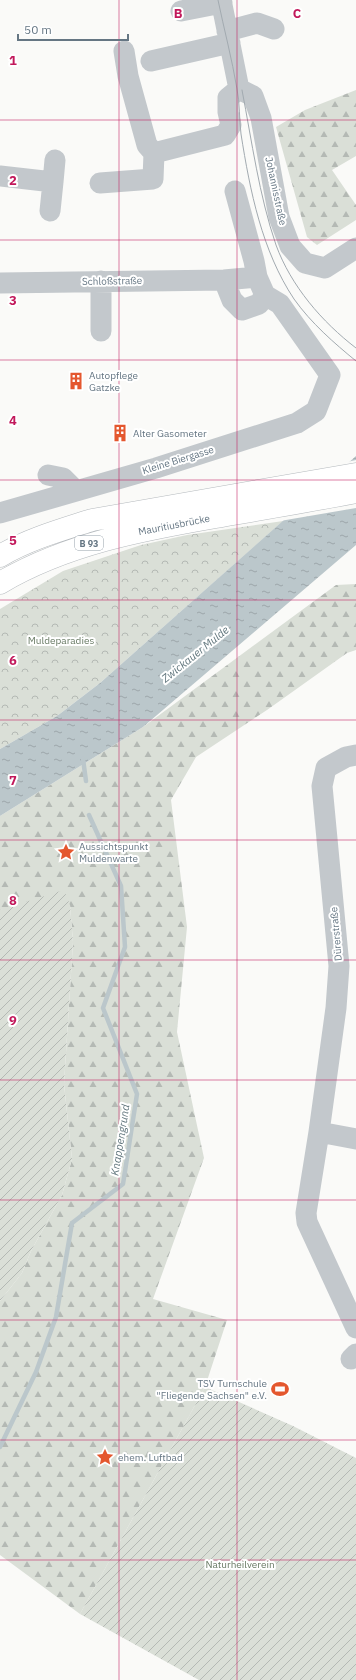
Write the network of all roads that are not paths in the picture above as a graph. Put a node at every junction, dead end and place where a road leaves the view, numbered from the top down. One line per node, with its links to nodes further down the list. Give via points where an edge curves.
1 (221, 2): 2 (street); 4 (street)
2 (181, 11)
3 (274, 29): 4 (street, via 257,24)
4 (229, 37): 6 (street); 7 (street)
5 (124, 51): 8 (street, via 128,76 147,145)
6 (151, 61)
7 (239, 89): 8 (street, via 228,98 231,125 225,135); 15 (street, Johannisstraße, via 253,96 261,118 279,217 290,246 305,263 325,268)
8 (154, 153): 12 (street, via 153,179)
9 (55, 160): 11 (street)
10 (0, 176): 11 (street)
11 (53, 182): 14 (street)
12 (100, 183)
13 (235, 190): 19 (street)
14 (50, 211)
15 (356, 248)
16 (224, 280): 17 (street, Schloßstraße); 19 (street, Schloßstraße); 19 (street, via 232,300 242,310 259,304)
17 (101, 281): 18 (street, Schloßstraße); 20 (street)
18 (0, 283)
19 (261, 286): 23 (street, Kleine Biergasse, via 280,304 330,375 316,411 297,423 156,468)
20 (101, 331)
21 (356, 474): 26 (main road, Mauritiusbrücke / B 93, via 92,520 52,533)
22 (48, 475): 23 (street, via 63,478)
23 (75, 490): 25 (street, Kleine Biergasse)
24 (356, 492): 27 (main road, Mauritiusbrücke / B 93, via 128,534 74,548 33,565)
25 (0, 513)
26 (0, 556)
27 (0, 583)
28 (356, 755): 29 (street, Dürerstraße, via 346,757 326,768 322,786 339,966)
29 (320, 1132): 30 (street); 31 (street, via 303,1224)
30 (356, 1139)
31 (356, 1328)

